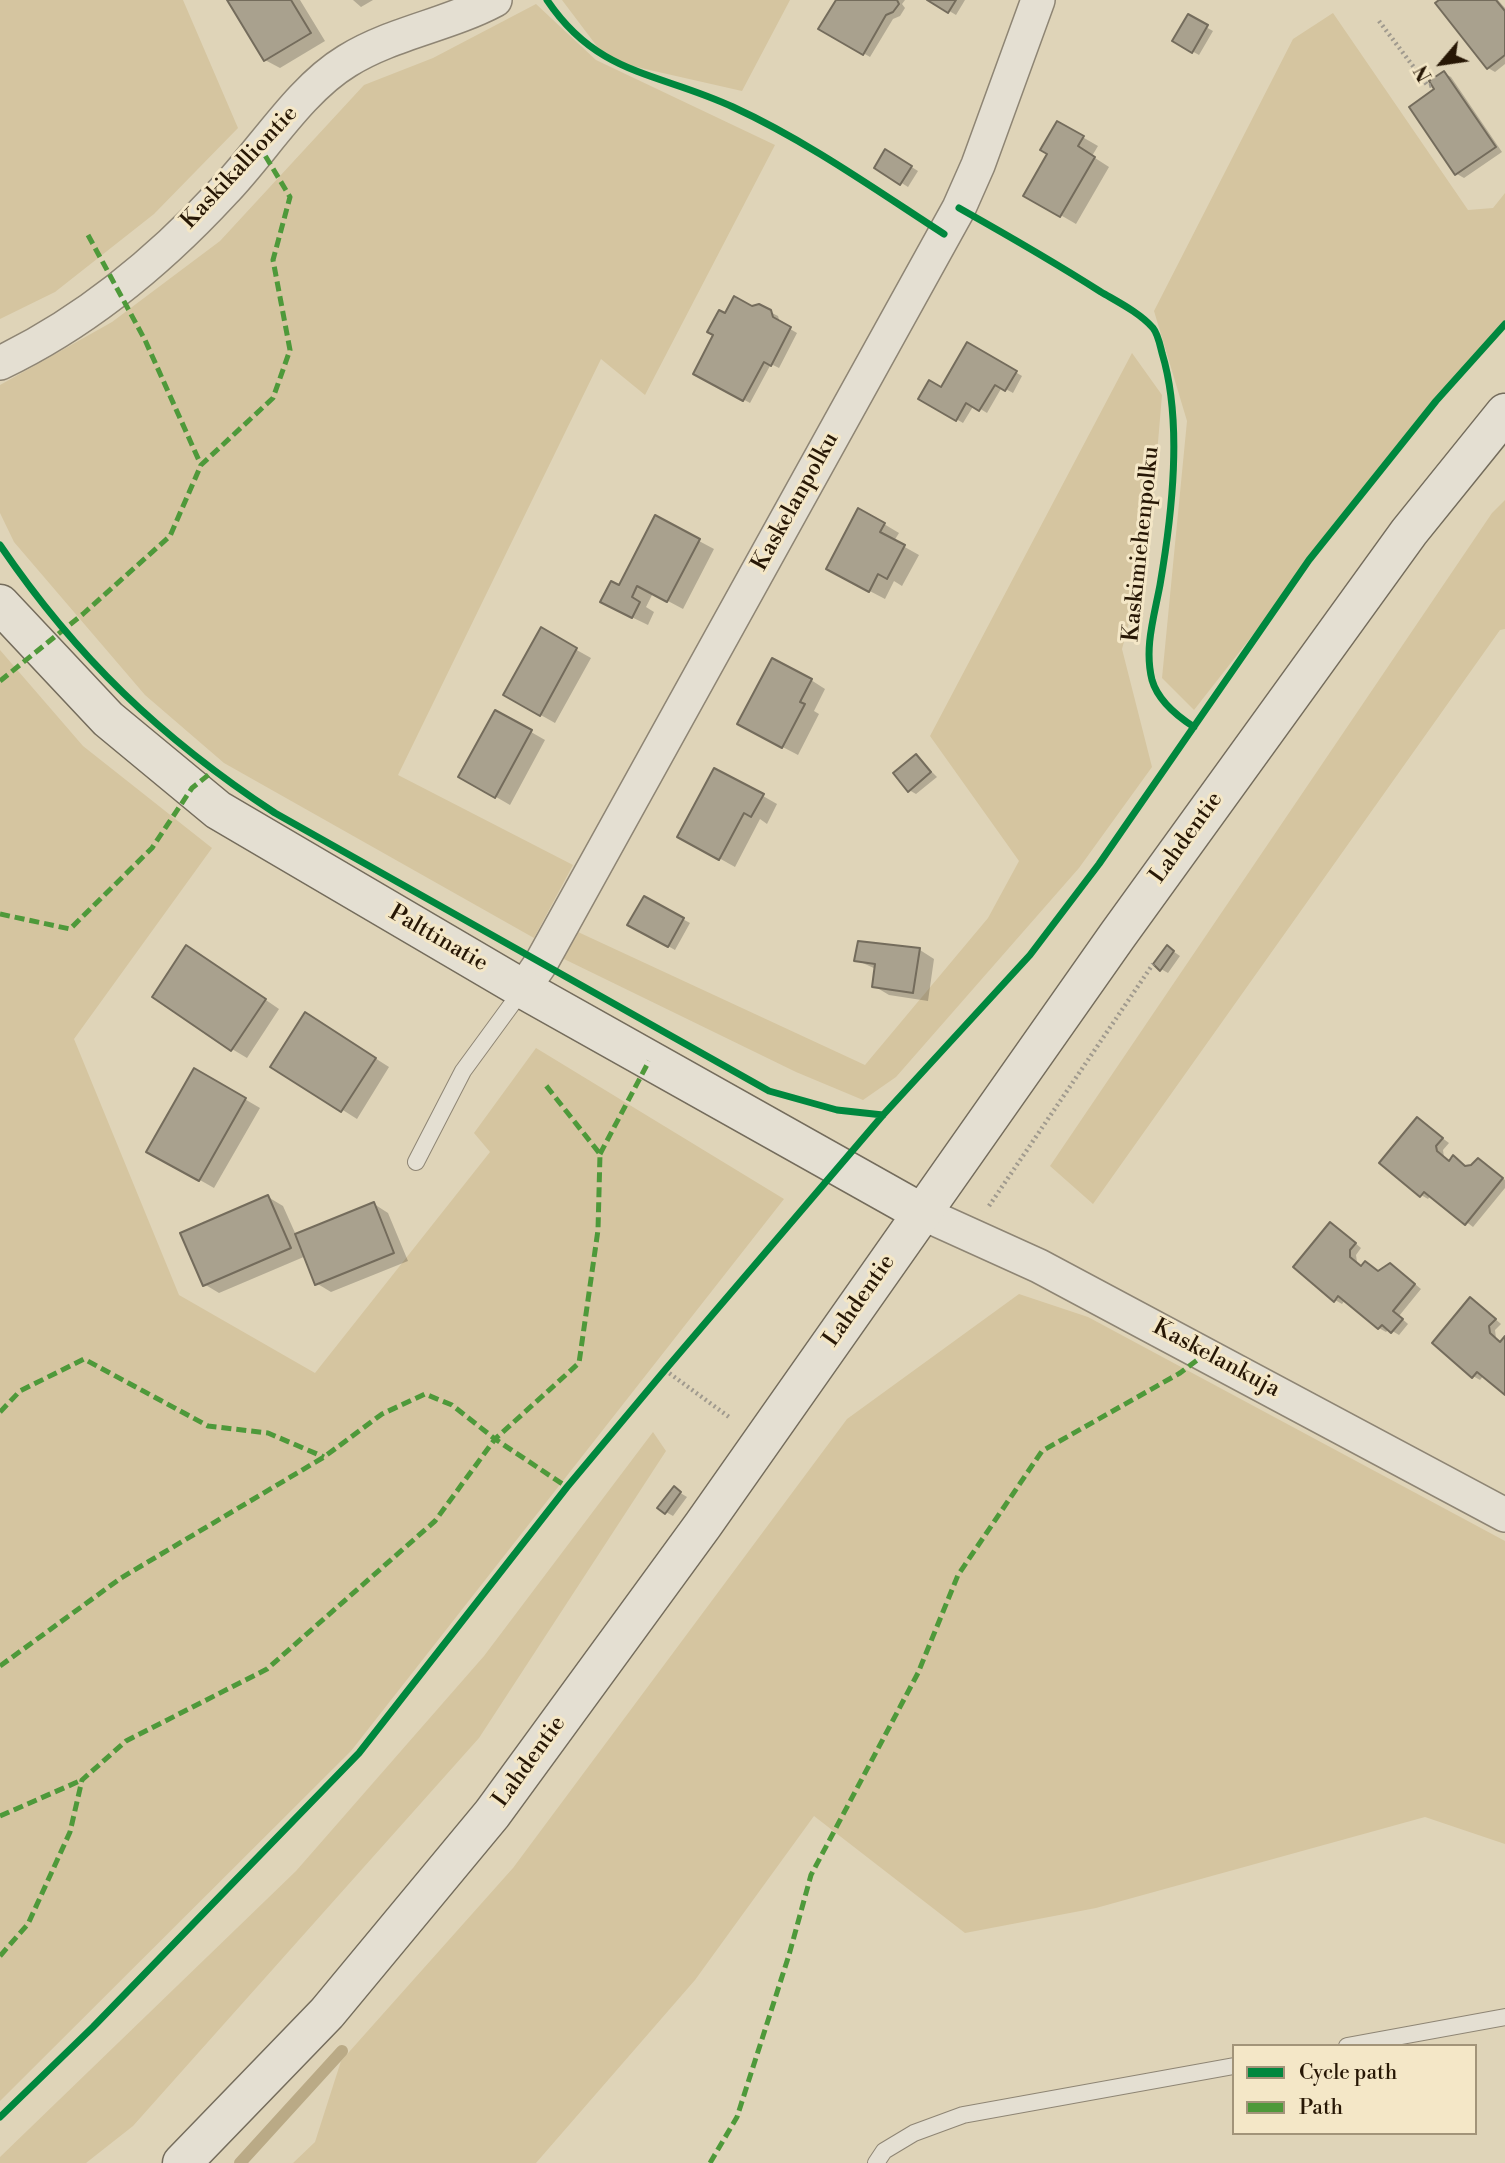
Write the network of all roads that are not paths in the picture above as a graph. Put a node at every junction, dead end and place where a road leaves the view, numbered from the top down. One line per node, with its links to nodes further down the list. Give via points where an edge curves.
1 (495, 0): 3 (street, Kaskikalliontie, via 347,61 272,132 224,192 134,277 29,349)
2 (1038, 0): 6 (street, Kaskelanpolku, via 958,208)
3 (0, 363)
4 (1505, 413): 8 (main road, Lahdentie, via 1409,532)
5 (0, 604): 6 (main road, Palttinatie, via 108,719 218,810)
6 (523, 989): 7 (lane, via 463,1071); 8 (main road, Palttinatie)
7 (416, 1162)
8 (922, 1213): 9 (street, Kaskelankuja, via 1039,1266); 13 (main road, Lahdentie, via 492,1814 327,2013)
9 (1505, 1515)
10 (1505, 2017): 11 (lane)
11 (1358, 2044)
12 (1232, 2066): 14 (lane, via 963,2115 915,2133 884,2151)
13 (182, 2163)
14 (876, 2163)

